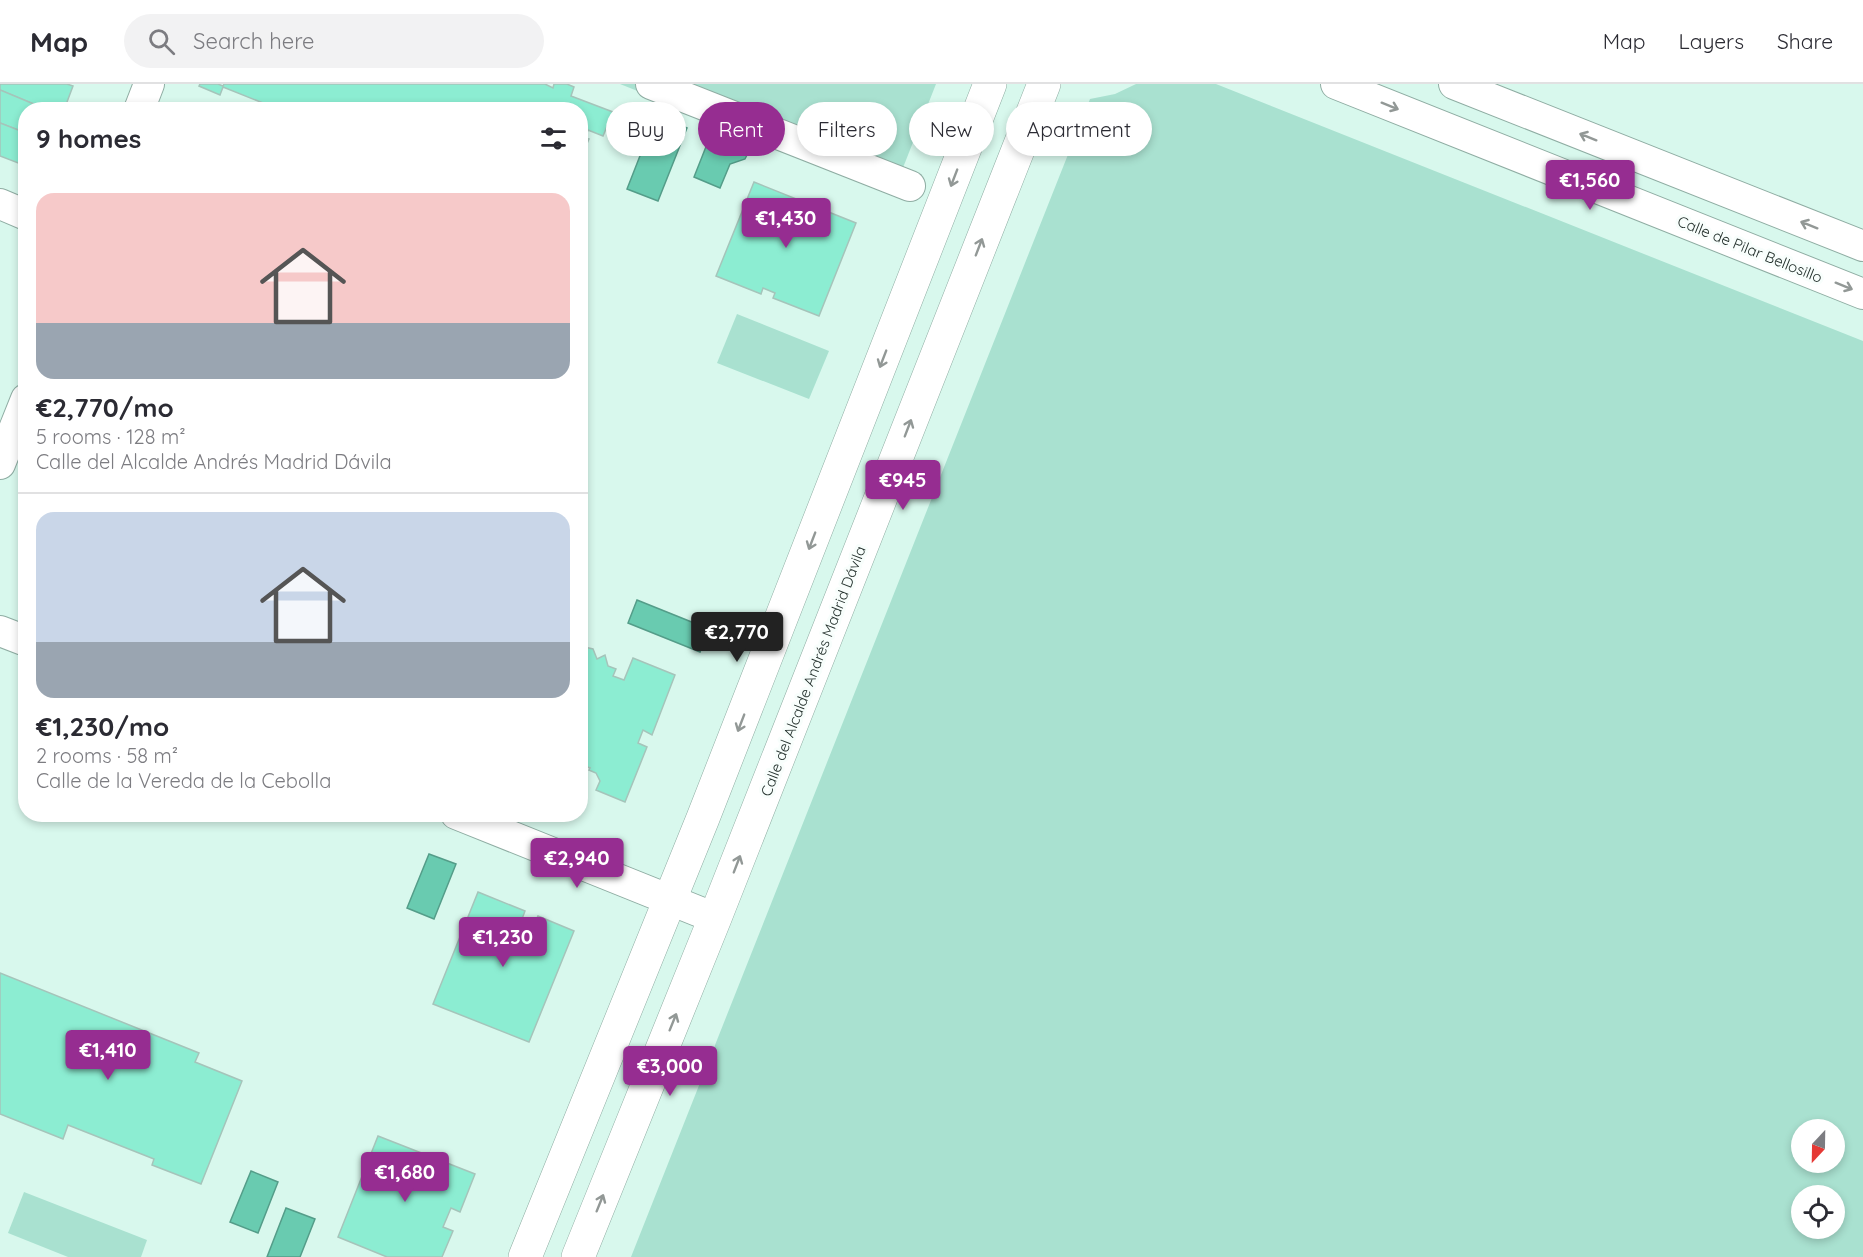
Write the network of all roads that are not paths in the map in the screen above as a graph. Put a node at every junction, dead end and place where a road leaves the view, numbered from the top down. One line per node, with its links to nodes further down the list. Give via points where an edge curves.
1 (149, 84): 7 (street)
2 (651, 84): 8 (street)
3 (990, 84): 18 (main road, one-way to 18)
4 (1044, 84): 19 (main road, Calle del Alcalde Andrés Madrid Dávila, one-way to 4)
5 (1336, 84): 12 (street, Calle de Pilar Bellosillo, one-way to 12)
6 (1454, 84): 11 (street, one-way to 6)
7 (142, 102)
8 (910, 186)
9 (0, 204): 10 (street)
10 (18, 211)
11 (1863, 246)
12 (1863, 294)
13 (18, 419): 14 (street)
14 (0, 464)
15 (0, 631): 16 (street)
16 (18, 638)
17 (476, 822): 18 (street)
18 (669, 900): 19 (street); 20 (main road)
19 (715, 918): 21 (main road, Calle del Alcalde Andrés Madrid Dávila, one-way to 19)
20 (525, 1257)
21 (578, 1257)

